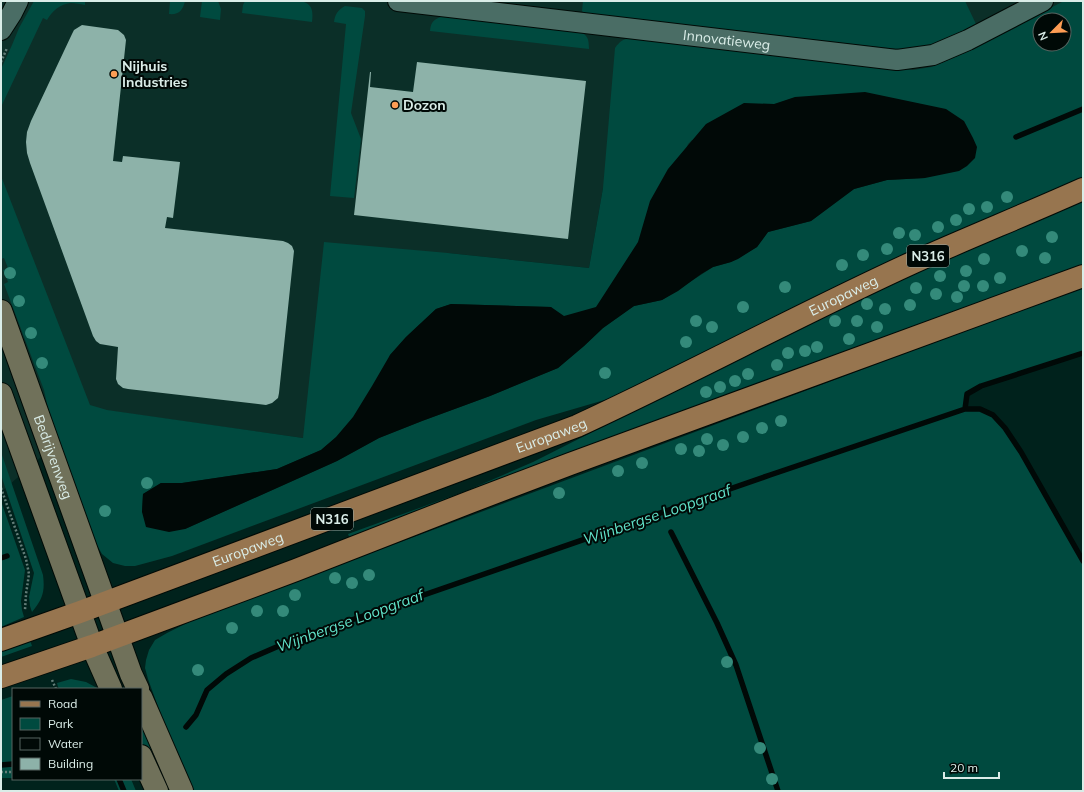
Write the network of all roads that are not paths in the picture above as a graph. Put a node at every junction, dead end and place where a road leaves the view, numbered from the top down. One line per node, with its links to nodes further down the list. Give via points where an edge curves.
1 (398, 1): 2 (street, Innovatieweg, via 898,60 933,55)
2 (1043, 1)
3 (10, 11): 4 (street)
4 (1, 30)
5 (1083, 189): 9 (main road, Europaweg / N316, via 913,262 576,426)
6 (1083, 276): 11 (main road, N316, via 570,464)
7 (1, 311): 9 (main road, Bedrijvenweg)
8 (1, 394): 10 (main road, Bedrijvenweg)
9 (106, 602): 10 (main road, Europaweg / N316); 11 (main road, Bedrijvenweg)
10 (80, 612): 12 (main road, Europaweg / N316); 13 (main road, Bedrijvenweg)
11 (118, 636): 13 (main road, N316); 16 (main road, Bedrijvenweg)
12 (1, 640)
13 (92, 646): 14 (main road, N316); 15 (main road, Bedrijvenweg)
14 (1, 677)
15 (111, 688)
16 (138, 688)
17 (142, 699): 20 (main road)
18 (142, 758): 19 (main road)
19 (156, 791)
20 (182, 791)

